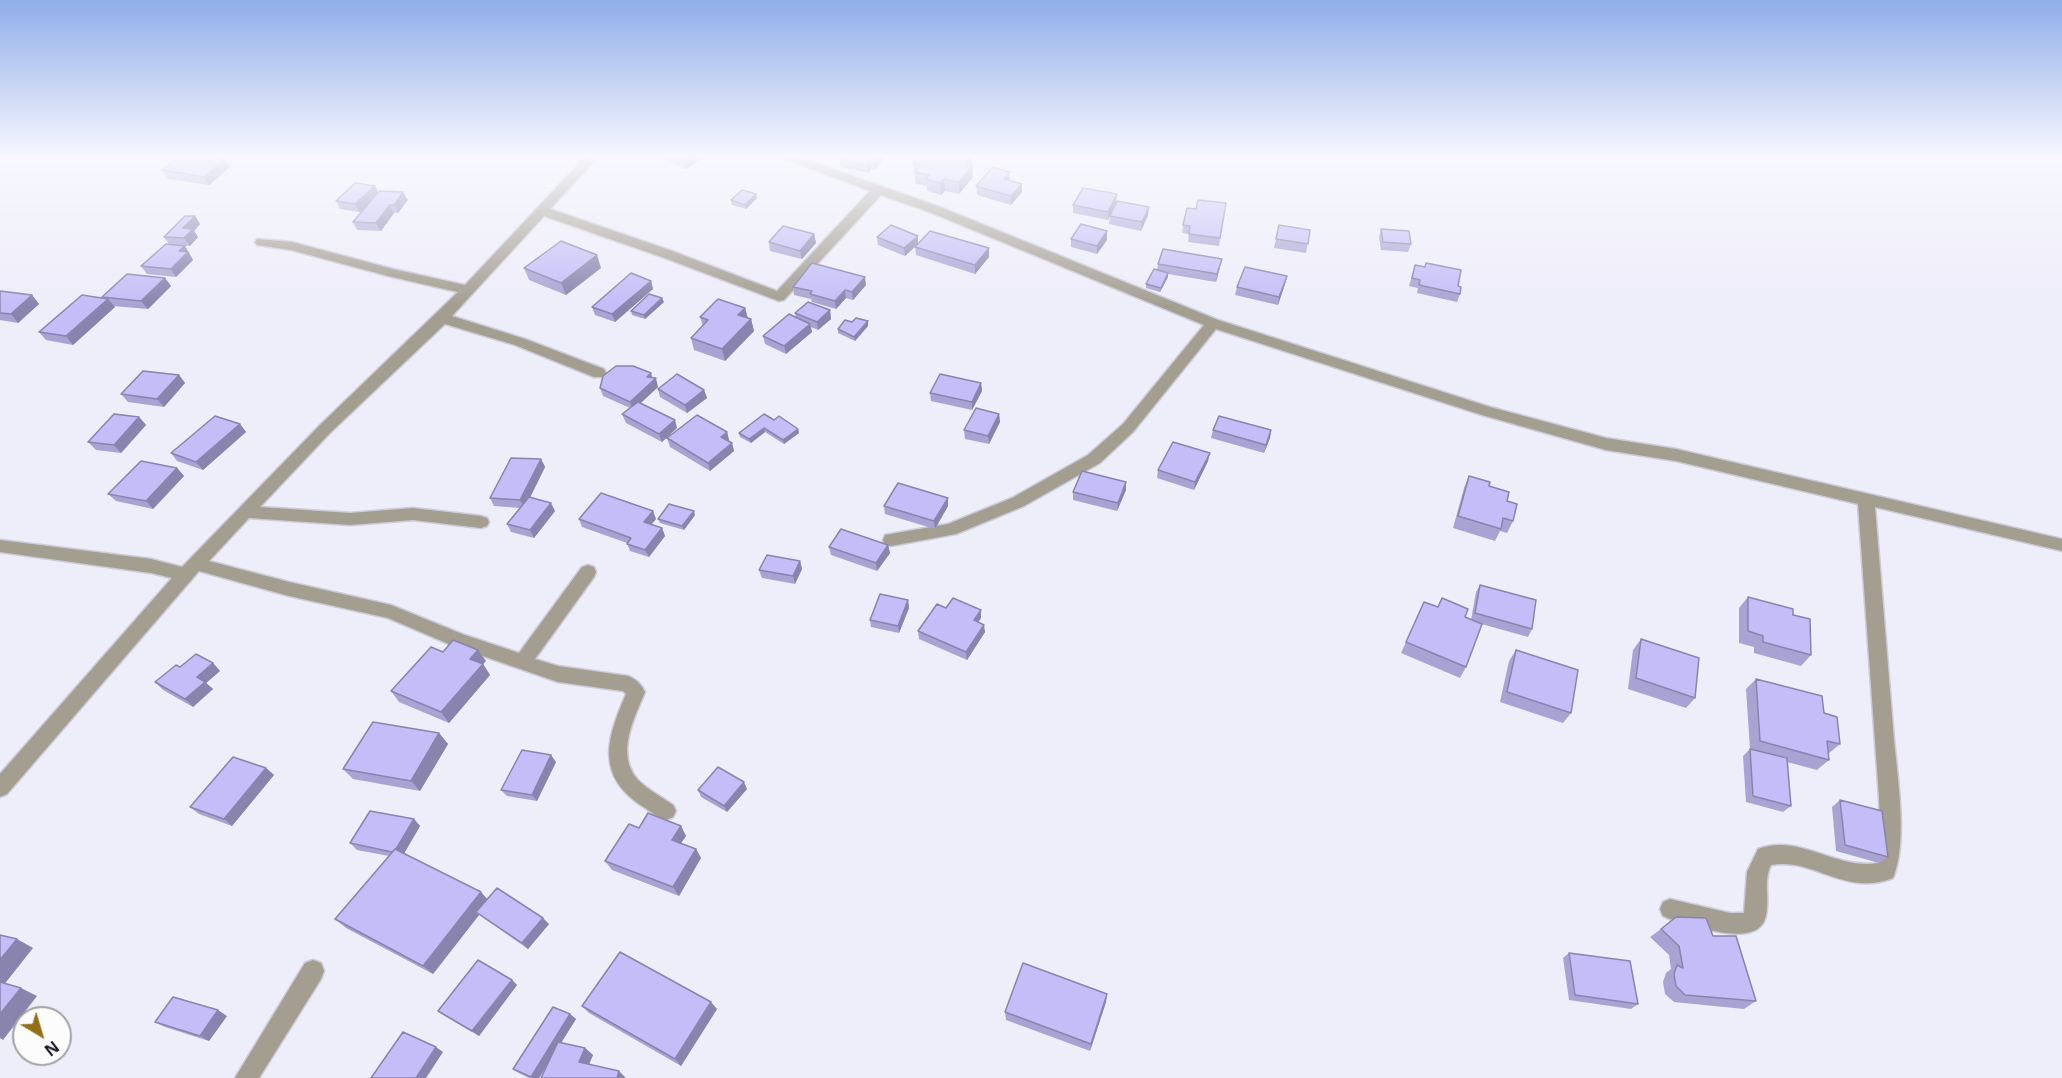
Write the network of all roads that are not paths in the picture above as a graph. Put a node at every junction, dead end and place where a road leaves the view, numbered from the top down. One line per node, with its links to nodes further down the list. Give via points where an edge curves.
1 (548, 205): 4 (street)
2 (864, 205): 4 (street, via 779,297)
3 (923, 205): 8 (street)
4 (543, 211): 6 (street)
5 (261, 242): 6 (street, via 292,246)
6 (469, 290): 7 (street)
7 (442, 318): 9 (street, via 520,342); 11 (street, via 325,429)
8 (1214, 323): 10 (street, via 1550,429); 13 (street, via 1128,428 1094,459 1018,502 950,530)
9 (599, 373)
10 (1866, 500): 14 (street); 21 (street, via 1889,797 1891,854 1886,871 1849,874 1777,852 1765,856 1757,872 1756,916 1749,924)
11 (246, 512): 12 (street, via 350,519 413,514); 16 (street)
12 (482, 522)
13 (891, 540)
14 (2062, 545)
15 (0, 546): 16 (street)
16 (190, 569): 18 (street, via 391,612); 19 (street)
17 (588, 572): 18 (street)
18 (523, 662): 20 (street, via 558,674 628,684 636,692 619,729 618,760 631,786)
19 (0, 788)
20 (666, 811)
21 (1670, 909)
22 (313, 971): 23 (street)
23 (246, 1078)

